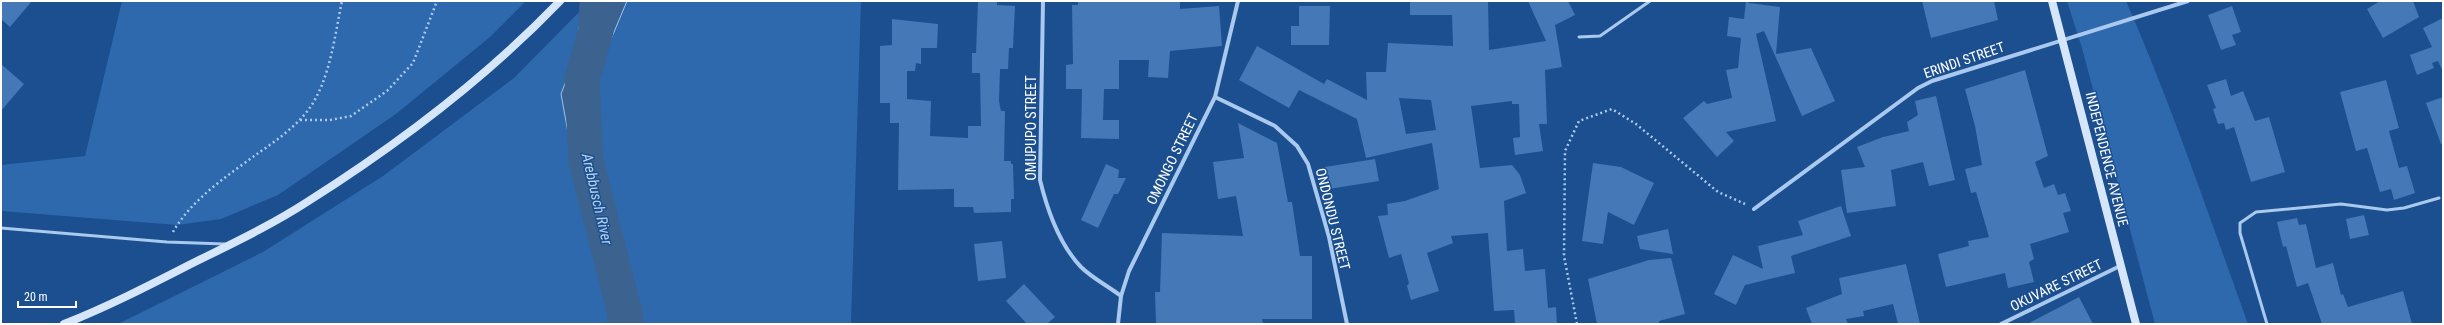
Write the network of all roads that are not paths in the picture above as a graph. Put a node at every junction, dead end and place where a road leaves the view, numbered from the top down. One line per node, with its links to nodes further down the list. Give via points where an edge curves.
1 (560, 1): 13 (main road, via 511,48 405,134 306,203)
2 (1043, 1): 15 (street, OMUPUPO STREET, via 1040,180 1045,199 1057,230 1081,266)
3 (1238, 1): 9 (street, OMONGO STREET)
4 (1650, 1): 7 (lane, via 1600,36)
5 (2052, 1): 8 (main road, INDEPENDENCE AVENUE)
6 (2188, 1): 8 (street, ERINDI STREET)
7 (1579, 37)
8 (2064, 39): 11 (street, ERINDI STREET, via 1932,81 1918,88); 14 (main road, INDEPENDENCE AVENUE)
9 (1215, 97): 15 (street, OMONGO STREET, via 1129,271); 18 (street, ONDONDU STREET, via 1275,126 1297,146 1308,164 1328,237)
10 (2439, 198): 21 (lane, via 2398,209 2341,204 2256,212 2245,219 2240,223 2240,233)
11 (1754, 209)
12 (1, 228): 13 (lane, via 167,242)
13 (230, 244): 16 (main road, via 102,309)
14 (2120, 266): 19 (street, OKUVARE STREET); 20 (main road, INDEPENDENCE AVENUE)
15 (1121, 296): 17 (street, OMONGO STREET)
16 (64, 324)
17 (1118, 324)
18 (1347, 324)
19 (2001, 324)
20 (2136, 324)
21 (2267, 324)

